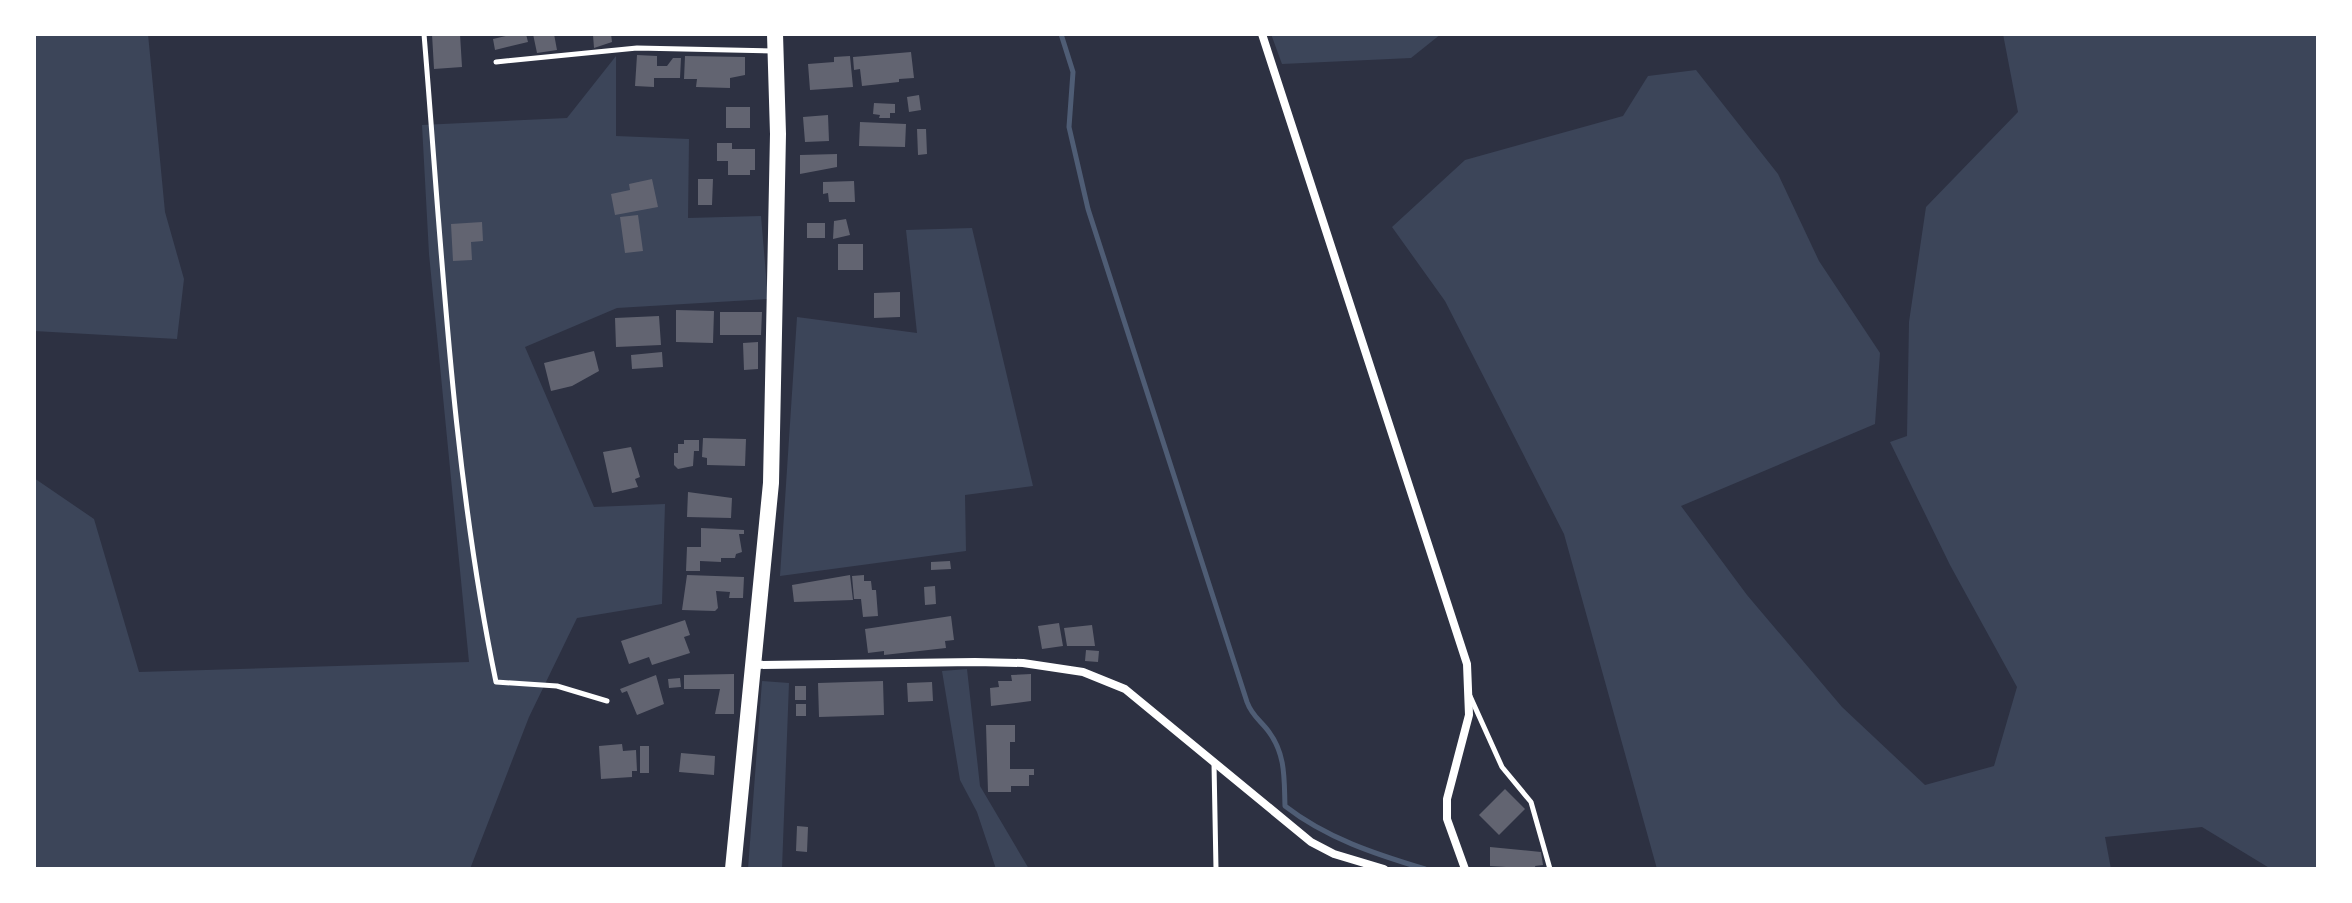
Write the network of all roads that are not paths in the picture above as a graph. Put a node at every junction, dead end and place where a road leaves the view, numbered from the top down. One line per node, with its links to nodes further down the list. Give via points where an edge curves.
1 (424, 34): 7 (lane, via 477,591 496,682 557,686)
2 (1262, 34): 6 (street, via 1467,664)
3 (775, 42): 4 (lane); 5 (highway, via 775,392)
4 (496, 62)
5 (753, 665): 8 (street, via 987,662 1083,672 1125,689); 9 (highway)
6 (1470, 695): 12 (street, via 1447,799 1452,839); 13 (lane, via 1502,767 1531,802)
7 (607, 701)
8 (1214, 763): 10 (lane); 11 (street, via 1311,842)
9 (733, 869)
10 (1216, 869)
11 (1384, 869)
12 (1465, 869)
13 (1550, 869)

